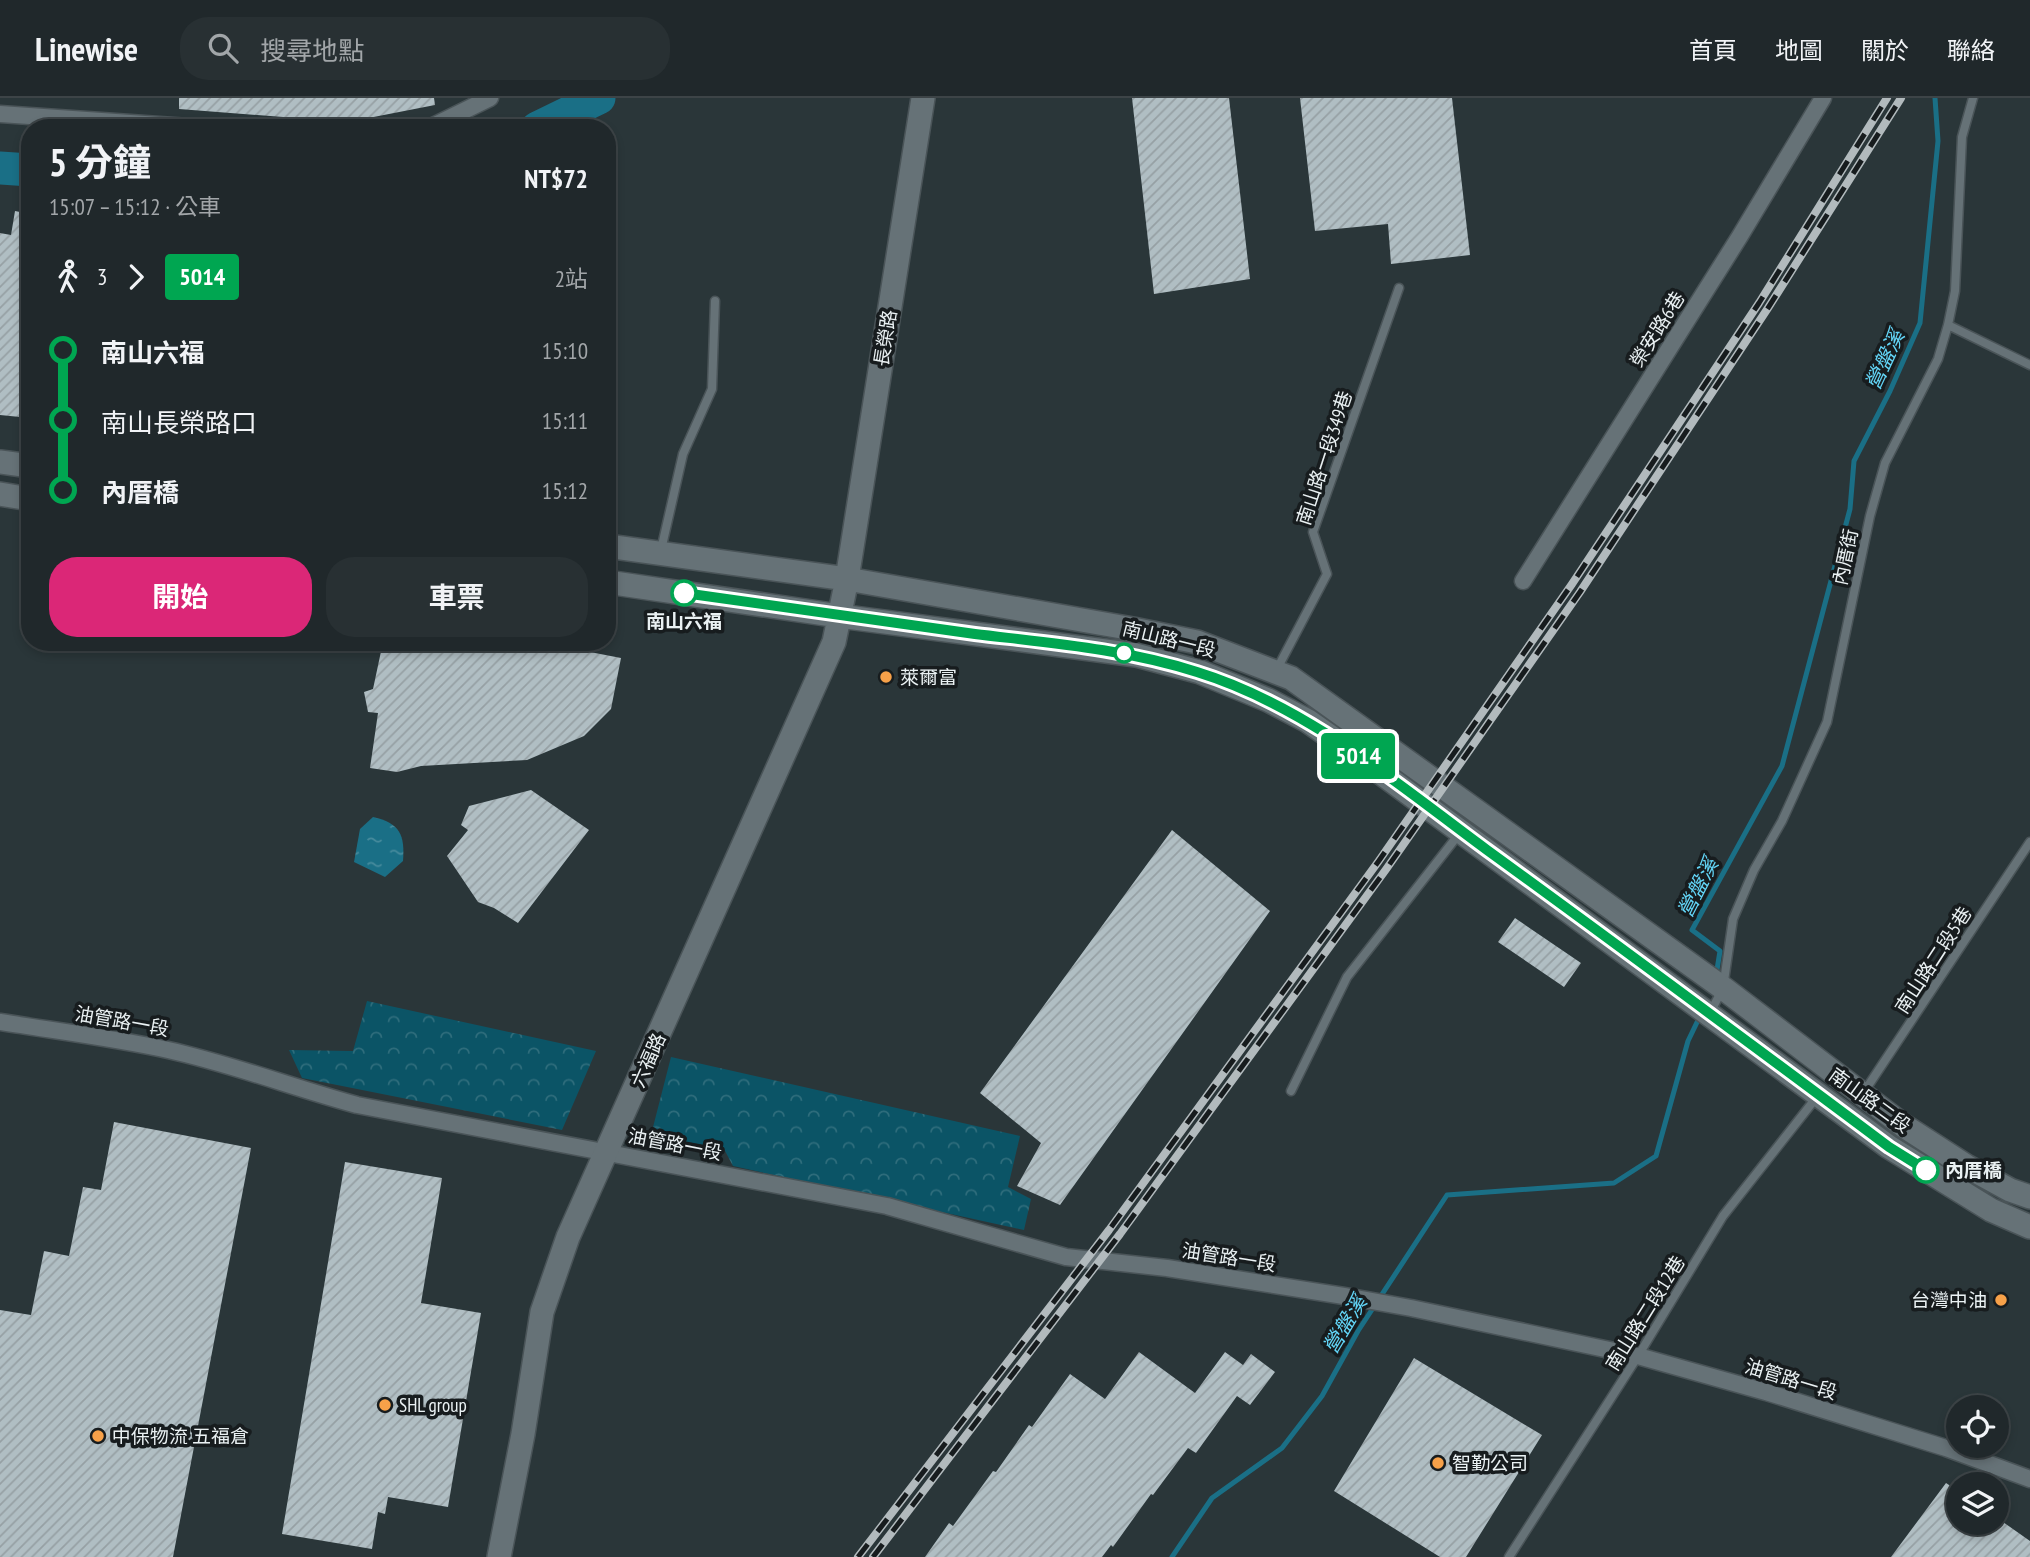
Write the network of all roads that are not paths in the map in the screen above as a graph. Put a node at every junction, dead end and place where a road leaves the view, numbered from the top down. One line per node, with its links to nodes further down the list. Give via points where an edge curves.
1 (490, 98): 7 (street)
2 (923, 98): 18 (street, 長榮路)
3 (1823, 98): 19 (street, 榮安路6巷)
4 (1973, 98): 10 (lane, 內厝街, via 1962,137 1955,291)
5 (0, 114): 6 (street)
6 (72, 119)
7 (447, 119)
8 (1399, 288): 22 (lane, 南山路一段349巷, via 1313,532 1326,574)
9 (715, 302): 17 (lane, via 712,389 683,454)
10 (1948, 325): 11 (lane); 25 (lane, 內厝街, via 1938,359 1885,463 1827,722 1733,919)
11 (2030, 365)
12 (0, 462): 13 (street)
13 (21, 465)
14 (0, 494): 15 (street)
15 (21, 498)
16 (616, 547): 17 (street, 南山路一段)
17 (661, 553): 18 (street, 南山路一段)
18 (847, 579): 21 (street, 六福路); 22 (street, 南山路一段, via 1133,628 1197,642)
19 (1523, 581)
20 (616, 583): 21 (street, 南山路一段)
21 (839, 616): 23 (street, 南山路一段, via 1136,655 1200,672 1308,721); 31 (street, 六福路, via 834,642)
22 (1275, 672): 25 (street, 南山路一段, via 1291,678)
23 (1462, 831): 26 (street, 南山路一段); 28 (lane, via 1347,977)
24 (2030, 842): 30 (lane, 南山路二段5巷)
25 (1721, 986): 26 (lane, 內厝街); 30 (street, 南山路二段)
26 (1708, 1012): 29 (street, 南山路二段)
27 (0, 1022): 31 (street, 油管路一段, via 167,1050 357,1105)
28 (1291, 1091)
29 (1824, 1095): 33 (street, 南山路二段, via 1889,1147 1991,1210); 34 (lane, 南山路二段12巷, via 1723,1216)
30 (1857, 1096): 32 (street, 南山路二段, via 1966,1166)
31 (607, 1153): 34 (street, 油管路一段, via 887,1206 1066,1257 1345,1296); 36 (street, 六福路, via 568,1237 542,1312)
32 (2030, 1198)
33 (2030, 1227)
34 (1638, 1356): 35 (street, 油管路一段, via 1933,1444); 37 (lane, 南山路二段12巷)
35 (2030, 1479)
36 (499, 1557)
37 (1509, 1557)

